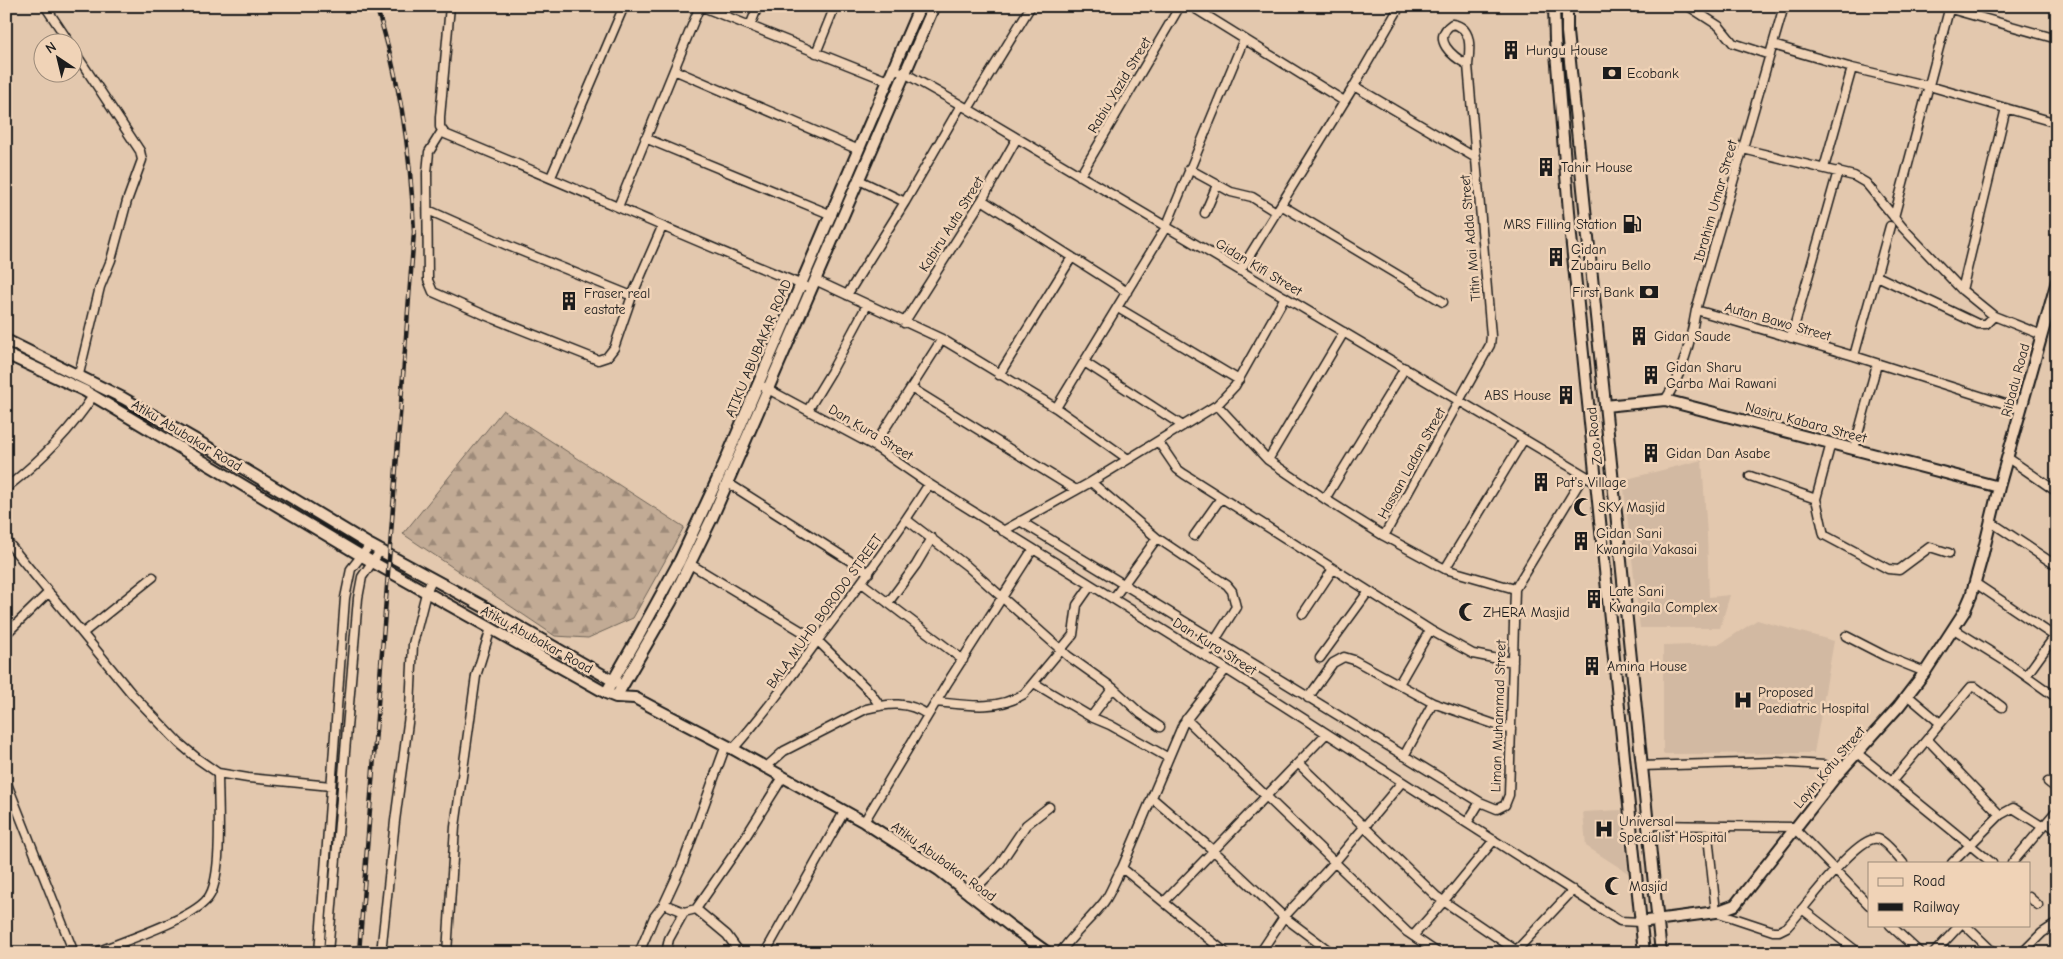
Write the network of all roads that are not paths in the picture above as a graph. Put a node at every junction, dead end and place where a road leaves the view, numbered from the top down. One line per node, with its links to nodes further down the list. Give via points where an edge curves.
1 (45, 6): 20 (street)
2 (450, 6): 39 (street, via 440,117)
3 (624, 6): 49 (street)
4 (700, 6): 19 (street); 30 (street)
5 (758, 6): 19 (street)
6 (835, 6): 24 (street)
7 (920, 6): 29 (street, ATIKU ABUBAKAR ROAD)
8 (934, 6): 31 (street)
9 (1031, 6): 36 (street)
10 (1180, 6): 48 (street, Rabiu Yazid Street)
11 (1190, 6): 21 (street)
12 (1400, 6): 33 (street)
13 (1554, 6): 117 (street, Zoo Road, via 1571,236)
14 (1567, 6): 101 (street, Zoo Road)
15 (1688, 6): 25 (street, via 1719,26 1733,43)
16 (1784, 6): 23 (street, Ibrahim Umar Street)
17 (1940, 6): 18 (street)
18 (1950, 8): 22 (street); 34 (street)
19 (750, 26): 24 (street)
20 (62, 32)
21 (1244, 39): 35 (street); 46 (street)
22 (2057, 39)
23 (1773, 45): 25 (street, Ibrahim Umar Street); 28 (street)
24 (816, 53): 32 (street)
25 (1770, 55): 43 (street, Ibrahim Umar Street)
26 (82, 63): 91 (street, via 140,150 142,160 100,287)
27 (1468, 65): 27 (street, Titin Mai Adda Street, via 1469,38 1459,25 1452,24 1446,28 1444,45); 44 (street, Titin Mai Adda Street)
28 (1852, 68): 34 (street); 45 (street)
29 (894, 69): 31 (street, Gidan Kifi Street); 32 (street, ATIKU ABUBAKAR ROAD)
30 (674, 70): 40 (street); 42 (street)
31 (906, 74): 36 (street, Gidan Kifi Street); 50 (street)
32 (888, 82): 42 (street, ATIKU ABUBAKAR ROAD)
33 (1354, 86): 35 (street); 44 (street)
34 (1929, 86): 37 (street); 60 (street)
35 (1344, 101): 54 (street)
36 (965, 107): 41 (street, Gidan Kifi Street); 53 (street)
37 (2006, 108): 38 (street); 70 (street)
38 (2057, 123)
39 (442, 131): 49 (street); 56 (street, via 429,152)
40 (645, 138): 55 (street); 59 (street)
41 (1017, 138): 48 (street, Gidan Kifi Street); 52 (street, Kabiru Auta Street)
42 (859, 150): 59 (street, ATIKU ABUBAKAR ROAD)
43 (1743, 150): 45 (street); 78 (street, Ibrahim Umar Street)
44 (1476, 158): 99 (street, Titin Mai Adda Street, via 1491,336 1490,345)
45 (1824, 168): 47 (street)
46 (1190, 169): 51 (street); 63 (street)
47 (1838, 171): 60 (street, via 1866,183); 83 (street)
48 (1080, 176): 63 (street, Gidan Kifi Street)
49 (551, 177): 55 (street)
50 (860, 180): 53 (street); 69 (street)
51 (1218, 185): 57 (street); 58 (street, via 1250,196)
52 (982, 200): 64 (street); 80 (street, Kabiru Auta Street)
53 (905, 202): 72 (street)
54 (1281, 205): 58 (street); 75 (street)
55 (618, 207): 62 (street)
56 (428, 210): 73 (street); 73 (street, via 427,273 430,289 486,316 598,360 608,357 614,348)
57 (1205, 212)
58 (1276, 212): 65 (street)
59 (832, 214): 68 (street, ATIKU ABUBAKAR ROAD)
60 (1894, 217): 70 (street)
61 (1890, 226): 66 (street)
62 (662, 227): 68 (street); 73 (street)
63 (1166, 227): 65 (street, Gidan Kifi Street); 71 (street)
64 (1072, 257): 71 (street); 92 (street)
65 (1240, 271): 74 (street, Gidan Kifi Street)
66 (1877, 276): 79 (street, via 1978,324 1986,324); 87 (street)
67 (2057, 281): 82 (street, Ribadu Road)
68 (800, 284): 69 (street); 94 (street, ATIKU ABUBAKAR ROAD)
69 (813, 284): 72 (street); 96 (street)
70 (1962, 290): 79 (street)
71 (1127, 292): 77 (street)
72 (847, 295): 76 (street)
73 (632, 296)
74 (1285, 297): 81 (street, Gidan Kifi Street); 93 (street)
75 (1443, 302)
76 (867, 305): 80 (street); 104 (street)
77 (1118, 308): 88 (street); 93 (street)
78 (1696, 310): 83 (street, Autan Bawo Street); 98 (street, Ibrahim Umar Street, via 1692,334 1677,378)
79 (1994, 316): 82 (street)
80 (904, 323): 84 (street)
81 (1344, 332): 90 (street, Gidan Kifi Street); 113 (street)
82 (2042, 335): 103 (street, Ribadu Road)
83 (1791, 338): 87 (street, Autan Bawo Street)
84 (942, 339): 92 (street); 95 (street)
85 (6, 340): 91 (street)
86 (6, 354): 97 (street, Atiku Abubakar Road)
87 (1854, 356): 89 (street, Autan Bawo Street)
88 (1084, 362): 102 (street); 105 (street)
89 (1877, 364): 103 (street, Autan Bawo Street); 110 (street)
90 (1405, 368): 99 (street, Gidan Kifi Street); 126 (street)
91 (79, 374): 137 (street)
92 (999, 375): 102 (street)
93 (1239, 380): 100 (street)
94 (758, 384): 96 (street, Dan Kura Street); 179 (street, ATIKU ABUBAKAR ROAD, via 680,560)
95 (911, 388): 109 (street); 123 (street)
96 (769, 390): 104 (street, Dan Kura Street); 119 (street)
97 (93, 396): 121 (street, via 65,435 31,469); 141 (street, Atiku Abubakar Road)
98 (1665, 400): 101 (street, Nasiru Kabara Street); 108 (street, Nasiru Kabara Street)
99 (1460, 401): 106 (street, Gidan Kifi Street); 133 (street, Hassan Ladan Street)
100 (1217, 405): 105 (street); 113 (street)
101 (1605, 406): 118 (street, Zoo Road)
102 (1056, 408): 112 (street)
103 (2021, 409): 111 (street, Ribadu Road)
104 (808, 410): 109 (street, Dan Kura Street)
105 (1183, 426): 107 (street)
106 (1524, 439): 114 (street, Gidan Kifi Street); 146 (street)
107 (1158, 441): 112 (street); 125 (street, via 1177,469)
108 (1831, 443): 110 (street, Nasiru Kabara Street); 127 (street)
109 (874, 446): 120 (street, Dan Kura Street)
110 (1854, 449): 122 (street, Nasiru Kabara Street)
111 (2008, 458): 122 (street, Ribadu Road); 124 (street)
112 (1128, 459): 116 (street)
113 (1268, 460): 126 (street)
114 (1584, 475): 117 (street, Gidan Kifi Street); 154 (street, Liman Muhammad Street)
115 (1750, 476): 127 (street)
116 (1091, 482): 123 (street); 135 (street)
117 (1596, 482): 118 (street); 256 (street, Zoo Road)
118 (1612, 482): 206 (street, Zoo Road)
119 (728, 483): 143 (street); 147 (street)
120 (929, 484): 128 (street, BALA MUHD BORODO STREET); 131 (street, Dan Kura Street)
121 (6, 488)
122 (1999, 488): 130 (street, Layin Kotu Street)
123 (1076, 490): 129 (street)
124 (2057, 492)
125 (1221, 498): 132 (street); 145 (street)
126 (1325, 499): 133 (street)
127 (1816, 499): 140 (street, via 1824,535 1888,569 1899,570 1930,547)
128 (907, 520): 134 (street); 147 (street, BALA MUHD BORODO STREET)
129 (1020, 521): 131 (street); 152 (street)
130 (1991, 522): 144 (street); 151 (street, Layin Kotu Street)
131 (1003, 531): 138 (street, Dan Kura Street)
132 (1194, 536)
133 (1384, 536): 146 (street)
134 (932, 538): 158 (street); 160 (street)
135 (1157, 538): 152 (street); 169 (street, via 1232,591 1236,607)
136 (6, 540): 155 (street)
137 (370, 545): 139 (street); 141 (street)
138 (1032, 549): 153 (street, Dan Kura Street); 158 (street)
139 (380, 551): 142 (street); 149 (street)
140 (1949, 553)
141 (360, 555): 142 (street, Atiku Abubakar Road); 215 (street, via 351,570 345,598)
142 (372, 561): 156 (street, Atiku Abubakar Road); 267 (street, via 362,576 358,598)
143 (690, 564): 170 (street); 182 (street)
144 (2057, 566)
145 (1333, 569): 157 (street); 161 (street)
146 (1445, 569): 154 (street)
147 (869, 573): 150 (street, BALA MUHD BORODO STREET)
148 (153, 577): 165 (street)
149 (432, 579): 156 (street); 179 (street)
150 (862, 583): 160 (street); 170 (street, BALA MUHD BORODO STREET)
151 (1975, 583): 163 (street, Layin Kotu Street); 167 (street)
152 (1124, 584): 159 (street); 169 (street)
153 (1091, 585): 159 (street, Dan Kura Street); 171 (street, via 1077,605 1074,632)
154 (1515, 589): 175 (street, Liman Muhammad Street)
155 (49, 592): 165 (street); 166 (street)
156 (426, 592): 162 (street, Atiku Abubakar Road); 268 (street, via 413,644 410,708)
157 (1368, 592): 164 (street); 173 (street)
158 (1003, 597): 171 (street); 174 (street)
159 (1113, 599): 172 (street, Dan Kura Street)
160 (888, 603): 174 (street)
161 (1303, 614)
162 (490, 628): 184 (street, Atiku Abubakar Road); 269 (street, via 476,676 455,828)
163 (1954, 629): 177 (street, Layin Kotu Street); 178 (street)
164 (1430, 630): 175 (street, via 1473,654); 181 (street)
165 (83, 632): 208 (street, via 151,715 192,754)
166 (6, 634)
167 (2056, 635): 178 (street)
168 (1846, 636): 177 (street)
169 (1215, 640): 172 (street); 187 (street)
170 (818, 641): 191 (street); 201 (street, BALA MUHD BORODO STREET, via 779,694)
171 (1060, 648): 180 (street); 183 (street)
172 (1205, 656): 176 (street, Dan Kura Street)
173 (1320, 658)
174 (964, 660): 189 (street)
175 (1513, 662): 198 (street, Liman Muhammad Street)
176 (1226, 669): 195 (street); 199 (street, Dan Kura Street)
177 (1926, 672): 185 (street, Layin Kotu Street)
178 (2026, 676): 188 (street)
179 (612, 681): 182 (street); 184 (street, ATIKU ABUBAKAR ROAD)
180 (1034, 683): 189 (street, via 1019,697 988,706); 194 (street)
181 (1399, 684): 187 (street, via 1344,657 1333,662); 190 (street)
182 (622, 686): 184 (street); 186 (street)
183 (1113, 688): 194 (street); 197 (street)
184 (610, 695): 186 (street, Atiku Abubakar Road)
185 (1907, 695): 196 (street); 202 (street, Layin Kotu Street)
186 (635, 698): 201 (street, Atiku Abubakar Road)
187 (1308, 698): 203 (street)
188 (2057, 698)
189 (936, 702): 193 (street)
190 (1433, 703): 198 (street); 203 (street)
191 (880, 706): 193 (street, via 904,704); 207 (street, via 866,709 803,740)
192 (2002, 707): 196 (street, via 1973,687)
193 (928, 715): 224 (street)
194 (1091, 717): 204 (street)
195 (1186, 718): 204 (street); 217 (street)
196 (1940, 723): 200 (street)
197 (1160, 727)
198 (1511, 730): 219 (street, Liman Muhammad Street, via 1509,795 1505,805 1497,809)
199 (1326, 734): 205 (street); 213 (street, Dan Kura Street)
200 (1928, 740): 212 (street); 223 (street)
201 (730, 747): 207 (street, Atiku Abubakar Road); 247 (street, BALA MUHD BORODO STREET)
202 (1857, 753): 209 (street, Layin Kotu Street); 212 (street)
203 (1404, 756): 219 (street)
204 (1167, 758): 218 (street)
205 (1298, 763): 217 (street); 229 (street)
206 (1641, 766): 209 (street, via 1776,762 1824,765); 226 (street, Zoo Road)
207 (765, 768): 210 (street, Atiku Abubakar Road)
208 (218, 773): 215 (street); 265 (street, via 218,854 210,895 196,909 170,922)
209 (1837, 775): 230 (street, Layin Kotu Street)
210 (783, 777): 222 (street, Atiku Abubakar Road); 250 (street)
211 (6, 781): 264 (street)
212 (1892, 781): 233 (street)
213 (1402, 782): 225 (street, Dan Kura Street); 229 (street)
214 (2048, 782): 216 (street)
215 (331, 786): 266 (street)
216 (2057, 789)
217 (1266, 796): 234 (street); 235 (street)
218 (1152, 798): 234 (street); 240 (street)
219 (1480, 802): 225 (street, Liman Muhammad Street)
220 (1049, 808): 243 (street, via 1026,825 999,865)
221 (2057, 810): 227 (street)
222 (844, 812): 224 (street, Atiku Abubakar Road); 272 (street)
223 (2000, 815): 227 (street, via 2013,808); 233 (street)
224 (864, 822): 243 (street, Atiku Abubakar Road, via 921,858)
225 (1466, 823): 232 (street, Dan Kura Street)
226 (1648, 825): 228 (street); 255 (street, Zoo Road)
227 (2045, 825): 231 (street); 239 (street)
228 (1708, 826): 230 (street); 253 (street)
229 (1365, 827): 235 (street); 246 (street)
230 (1795, 828): 241 (street); 253 (street, Layin Kotu Street, via 1735,905)
231 (2057, 831)
232 (1494, 840): 242 (street, Dan Kura Street); 246 (street)
233 (1970, 845): 237 (street); 238 (street)
234 (1214, 851): 245 (street); 254 (street)
235 (1334, 862): 254 (street); 261 (street)
236 (1902, 862): 241 (street, via 1880,839 1875,838)
237 (1953, 862)
238 (1991, 862)
239 (2013, 862)
240 (1122, 868): 245 (street); 274 (street, via 1104,902)
241 (1834, 870): 248 (street); 251 (street)
242 (1573, 890): 256 (street, Dan Kura Street, via 1620,922); 263 (street)
243 (969, 895): 273 (street, Atiku Abubakar Road)
244 (2030, 898): 249 (street)
245 (1164, 902): 275 (street)
246 (1443, 902): 261 (street); 263 (street)
247 (664, 904): 252 (street); 270 (street, BALA MUHD BORODO STREET, via 654,917)
248 (1868, 904)
249 (2038, 906)
250 (696, 909): 252 (street); 262 (street, via 727,935)
251 (1802, 909): 253 (street, via 1779,932); 281 (street)
252 (684, 912): 271 (street, via 669,939)
253 (1716, 912): 255 (street, Layin Kotu Street)
254 (1284, 917): 276 (street); 277 (street)
255 (1657, 920): 256 (street, Dan Kura Street); 280 (street, Zoo Road)
256 (1640, 922): 279 (street, Zoo Road)
257 (2057, 923): 285 (street)
258 (1891, 926): 282 (street)
259 (1959, 926): 283 (street)
260 (1966, 926): 284 (street)
261 (1413, 936): 278 (street)
262 (739, 952)
263 (1517, 952)
264 (74, 953)
265 (94, 953)
266 (318, 953)
267 (328, 953)
268 (382, 953)
269 (447, 953)
270 (639, 953)
271 (666, 953)
272 (765, 953)
273 (1048, 953)
274 (1060, 953)
275 (1226, 953)
276 (1260, 953)
277 (1332, 953)
278 (1438, 953)
279 (1644, 953)
280 (1661, 953)
281 (1859, 953)
282 (1920, 953)
283 (1934, 953)
284 (1994, 953)
285 (2022, 953)

